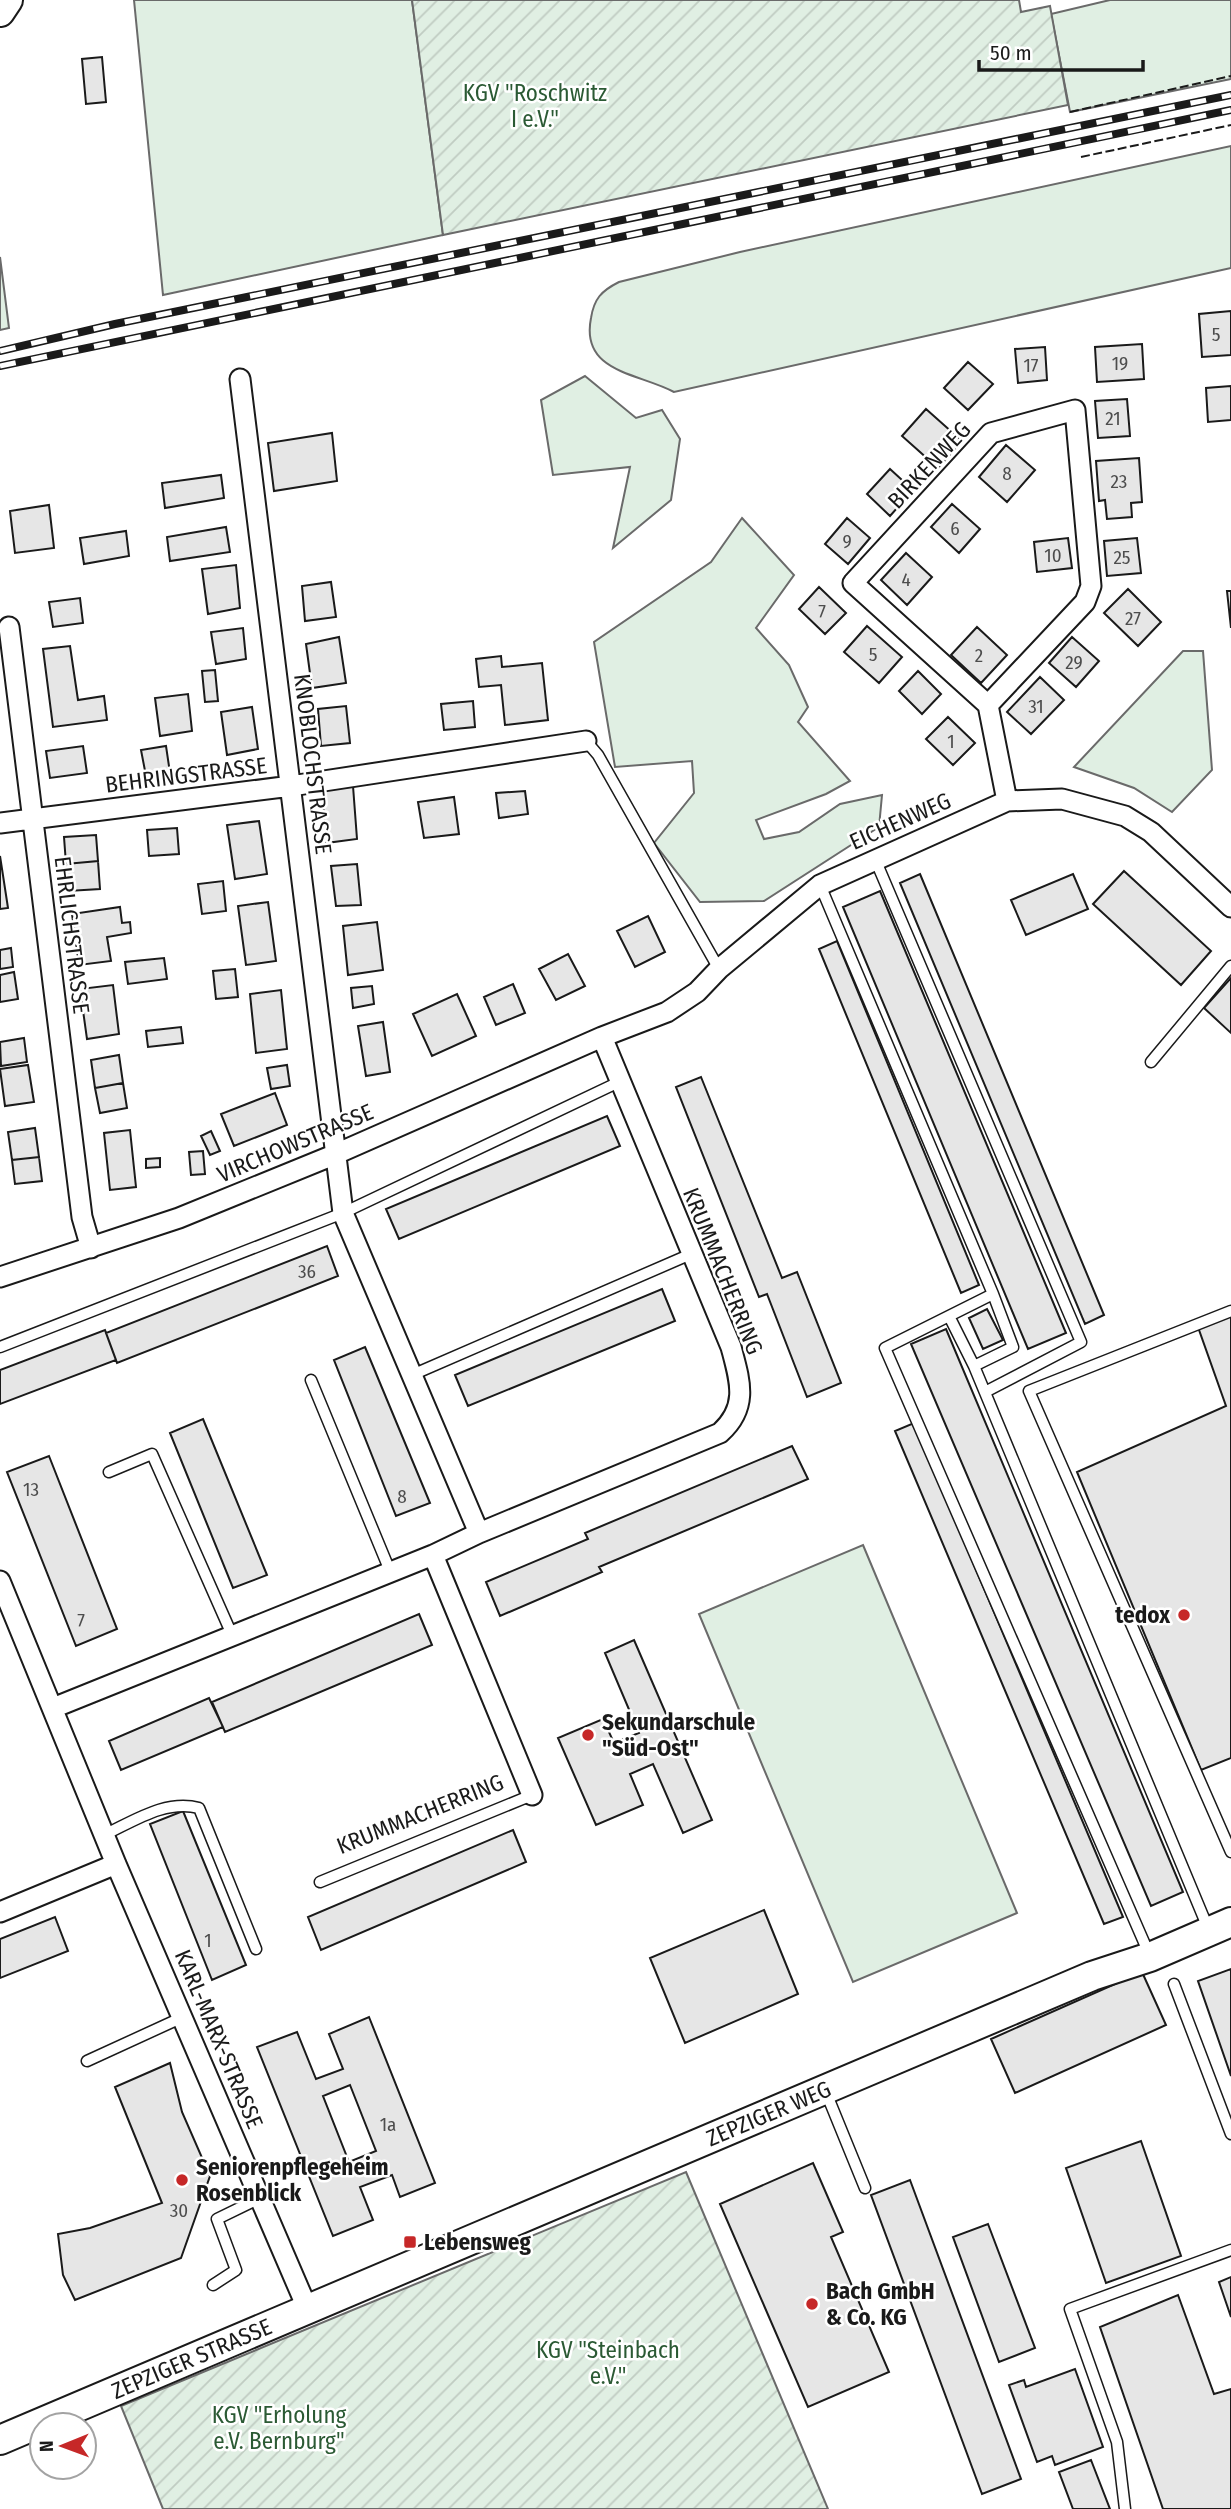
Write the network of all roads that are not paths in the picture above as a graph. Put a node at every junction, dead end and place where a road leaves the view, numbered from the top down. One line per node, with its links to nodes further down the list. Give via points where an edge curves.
1 (8, 0): 2 (street)
2 (0, 12)
3 (240, 379): 7 (street, KNOBLOCHSTRASSE)
4 (9, 627): 9 (street, EHRLICHSTRASSE)
5 (988, 705): 5 (street, BIRKENWEG, via 1089,595 1075,410 992,433 853,583); 8 (street)
6 (586, 741): 7 (street, BEHRINGSTRASSE); 15 (lane)
7 (291, 786): 9 (street, BEHRINGSTRASSE); 19 (street, KNOBLOCHSTRASSE)
8 (1007, 801): 11 (street, EICHENWEG); 13 (street, EICHENWEG, via 1062,799 1125,816 1151,832)
9 (33, 819): 10 (street, BEHRINGSTRASSE); 21 (street, EHRLICHSTRASSE, via 82,1217)
10 (0, 823)
11 (875, 859): 12 (street, EICHENWEG); 31 (lane, via 1081,1342)
12 (820, 886): 15 (street, EICHENWEG); 24 (lane)
13 (1231, 907)
14 (1231, 966): 17 (lane)
15 (719, 969): 16 (street, EICHENWEG, via 697,992 667,1012)
16 (602, 1037): 18 (street, KRUMMACHERRING); 19 (street, VIRCHOWSTRASSE)
17 (1151, 1062)
18 (619, 1082): 20 (lane); 22 (street, KRUMMACHERRING)
19 (335, 1154): 20 (street); 21 (street, VIRCHOWSTRASSE, via 179,1218)
20 (344, 1213): 27 (lane); 29 (street)
21 (91, 1248): 23 (street, VIRCHOWSTRASSE)
22 (691, 1254): 29 (lane); 33 (street, KRUMMACHERRING, via 731,1347 741,1384 736,1419 720,1433)
23 (0, 1277)
24 (993, 1294): 26 (lane); 28 (lane, via 1013,1347)
25 (1231, 1311): 41 (lane, via 1029,1391)
26 (948, 1316): 28 (lane); 47 (lane, via 885,1348)
27 (0, 1347)
28 (974, 1366): 31 (lane)
29 (412, 1375): 33 (street)
30 (311, 1380): 35 (lane)
31 (985, 1392): 45 (lane)
32 (109, 1472): 37 (lane, via 152,1454)
33 (479, 1534): 34 (street, KRUMMACHERRING)
34 (433, 1556): 35 (street, KRUMMACHERRING); 39 (street, KRUMMACHERRING)
35 (390, 1571): 37 (street, KRUMMACHERRING)
36 (0, 1581): 38 (street, KARL-MARX-STRASSE)
37 (233, 1637): 38 (street, KRUMMACHERRING)
38 (53, 1708): 40 (street, KARL-MARX-STRASSE)
39 (532, 1795): 43 (lane, KRUMMACHERRING)
40 (104, 1835): 42 (street, KARL-MARX-STRASSE); 46 (lane, via 181,1803 199,1808)
41 (1231, 1852)
42 (116, 1864): 44 (street); 49 (street, KARL-MARX-STRASSE)
43 (320, 1882)
44 (0, 1912)
45 (1220, 1927): 47 (street, ZEPZIGER WEG)
46 (256, 1949)
47 (1150, 1956): 51 (street, ZEPZIGER WEG, via 1092,1976)
48 (1174, 1984): 52 (lane)
49 (184, 2017): 50 (lane); 54 (street, KARL-MARX-STRASSE)
50 (87, 2061)
51 (825, 2090): 53 (lane); 57 (street, ZEPZIGER WEG)
52 (1231, 2134)
53 (864, 2188)
54 (260, 2198): 56 (lane, via 217,2219 236,2270); 57 (street, KARL-MARX-STRASSE)
55 (1231, 2250): 59 (lane, via 1070,2309 1117,2442)
56 (213, 2286)
57 (308, 2310): 58 (street, ZEPZIGER STRASSE)
58 (0, 2440)
59 (1125, 2509)

